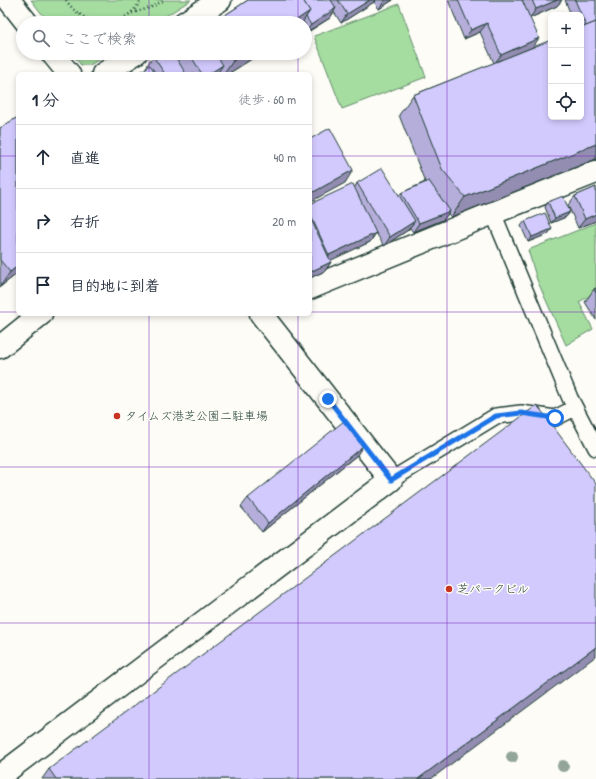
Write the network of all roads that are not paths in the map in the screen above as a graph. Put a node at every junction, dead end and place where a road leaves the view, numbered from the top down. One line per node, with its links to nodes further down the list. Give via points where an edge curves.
1 (9, 0): 3 (street)
2 (220, 0): 4 (street)
3 (22, 16)
4 (195, 16)
5 (58, 60): 7 (street)
6 (125, 60): 8 (street)
7 (67, 72)
8 (106, 72)
9 (596, 172): 10 (street)
10 (493, 213): 11 (street); 15 (lane)
11 (312, 287)
12 (39, 316): 14 (street)
13 (263, 316): 17 (street)
14 (0, 347)
15 (575, 408): 16 (lane); 17 (lane, via 555,418 521,413 496,416)
16 (596, 448)
17 (391, 480): 18 (street)
18 (0, 776)

